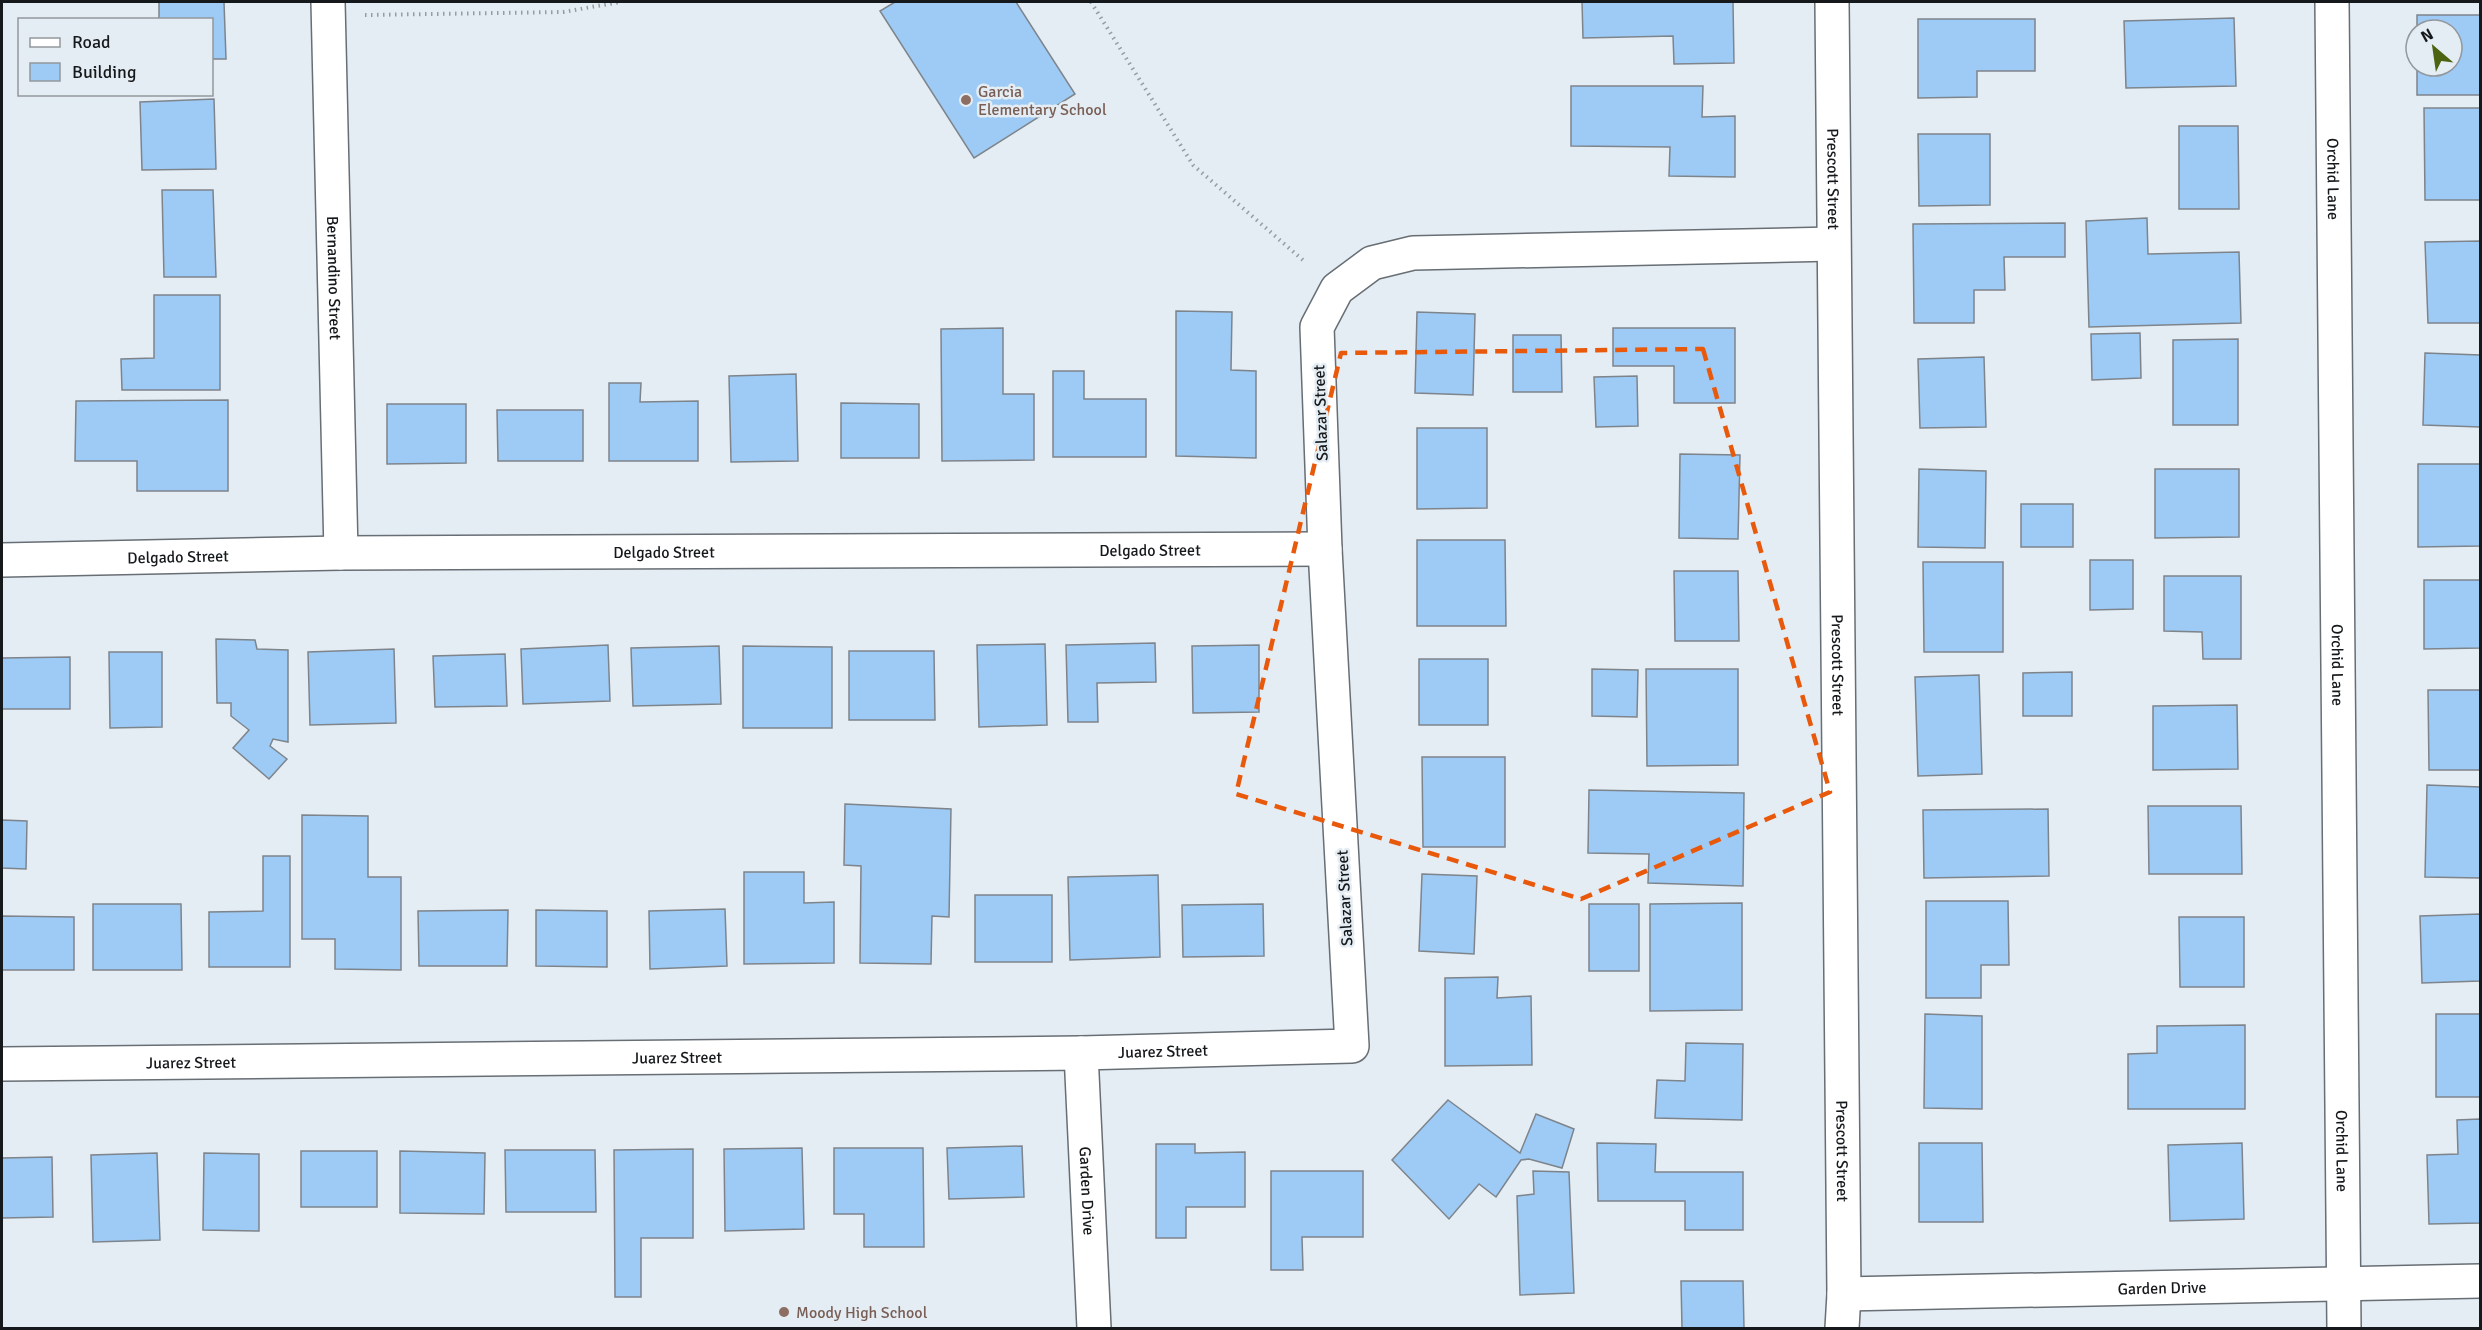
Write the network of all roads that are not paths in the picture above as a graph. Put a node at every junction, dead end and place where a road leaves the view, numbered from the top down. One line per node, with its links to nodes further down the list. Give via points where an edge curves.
1 (1832, 2): 4 (street, Prescott Street)
2 (2332, 2): 12 (street, Orchid Lane)
3 (328, 9): 6 (street, Bernandino Street)
4 (1833, 244): 5 (street, Salazar Street, via 1413,254 1372,263 1336,289 1317,327); 13 (street, Prescott Street)
5 (1325, 549): 6 (street, Delgado Street); 8 (street, Salazar Street)
6 (341, 553): 7 (street, Delgado Street)
7 (2, 560)
8 (1352, 1046): 9 (street, Juarez Street)
9 (1081, 1053): 10 (street, Juarez Street); 14 (street, Garden Drive)
10 (2, 1064)
11 (2481, 1281): 12 (street, Garden Drive)
12 (2343, 1284): 13 (street, Garden Drive); 16 (street, Orchid Lane)
13 (1844, 1294): 15 (street, Prescott Street)
14 (1094, 1329)
15 (1842, 1329)
16 (2344, 1329)

